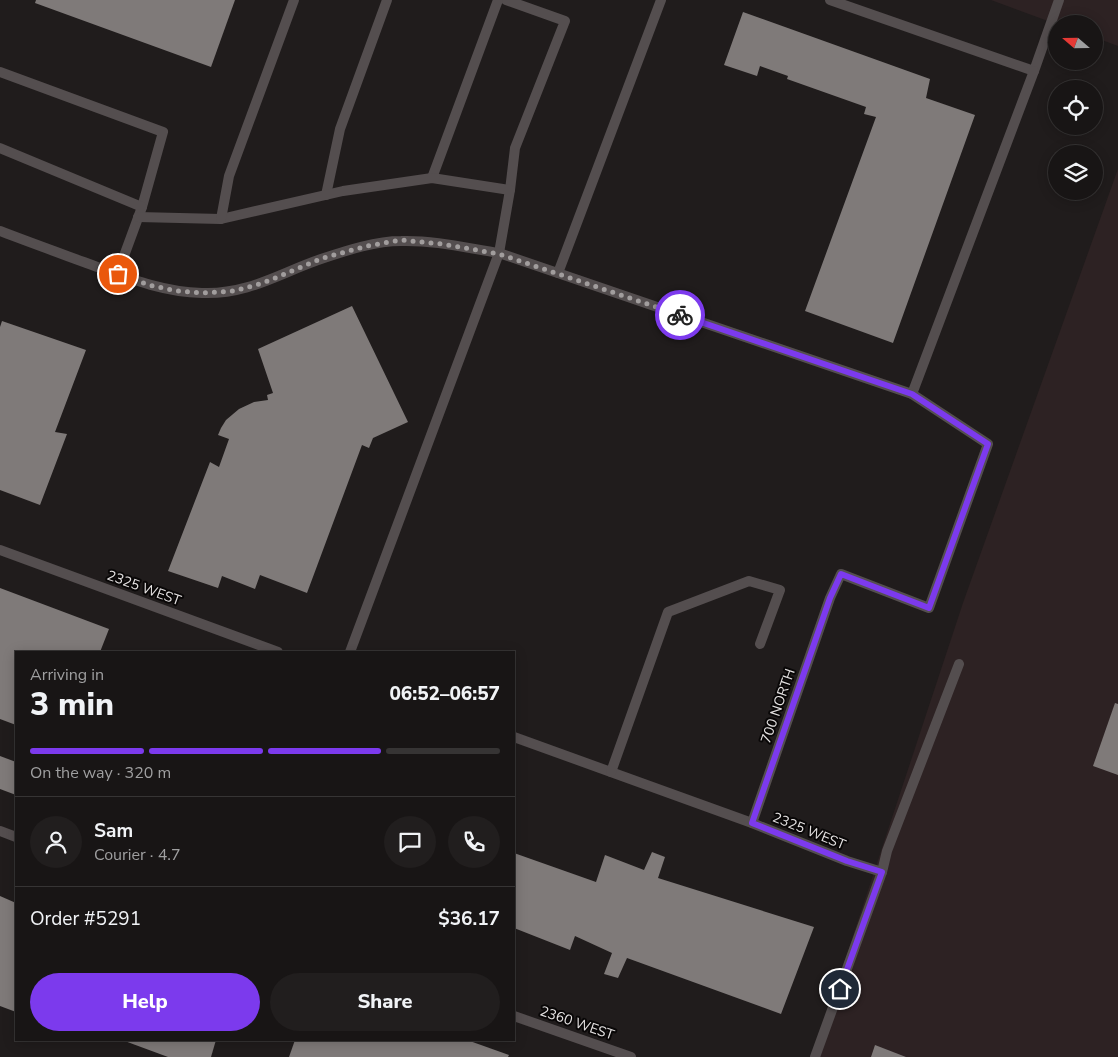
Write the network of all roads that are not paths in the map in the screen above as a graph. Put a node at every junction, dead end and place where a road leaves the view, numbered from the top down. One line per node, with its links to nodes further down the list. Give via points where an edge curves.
1 (294, 0): 16 (lane, via 229,176)
2 (387, 0): 13 (lane, via 340,129)
3 (498, 0): 11 (lane)
4 (506, 0): 12 (lane, via 565,21 515,148)
5 (661, 0): 19 (lane)
6 (830, 0): 8 (lane)
7 (1059, 0): 8 (lane)
8 (1034, 71): 21 (lane)
9 (0, 72): 14 (lane, via 162,132)
10 (0, 148): 14 (lane)
11 (432, 178): 12 (lane); 13 (lane)
12 (510, 190): 18 (lane)
13 (326, 195): 16 (lane)
14 (142, 206): 15 (lane)
15 (138, 217): 16 (lane); 20 (lane)
16 (221, 219)
17 (0, 231): 20 (lane)
18 (499, 254): 19 (lane); 20 (lane, via 401,240 323,258 254,286 203,293 149,285); 25 (lane)
19 (558, 273): 21 (lane)
20 (118, 274)
21 (912, 394): 29 (lane, 700 NORTH, via 988,444 929,608 841,574)
22 (0, 550): 24 (lane, 2325 WEST)
23 (760, 644): 28 (lane, via 780,590 749,581 668,612)
24 (275, 651)
25 (350, 651)
26 (959, 664): 32 (lane, via 887,851)
27 (515, 737): 28 (lane, 2325 WEST)
28 (611, 772): 29 (lane, 2325 WEST)
29 (752, 823): 32 (lane, 2325 WEST)
30 (0, 831): 31 (lane)
31 (15, 837)
32 (882, 872): 35 (lane)
33 (515, 1016): 34 (lane, 2360 WEST)
34 (631, 1057)
35 (815, 1057)

